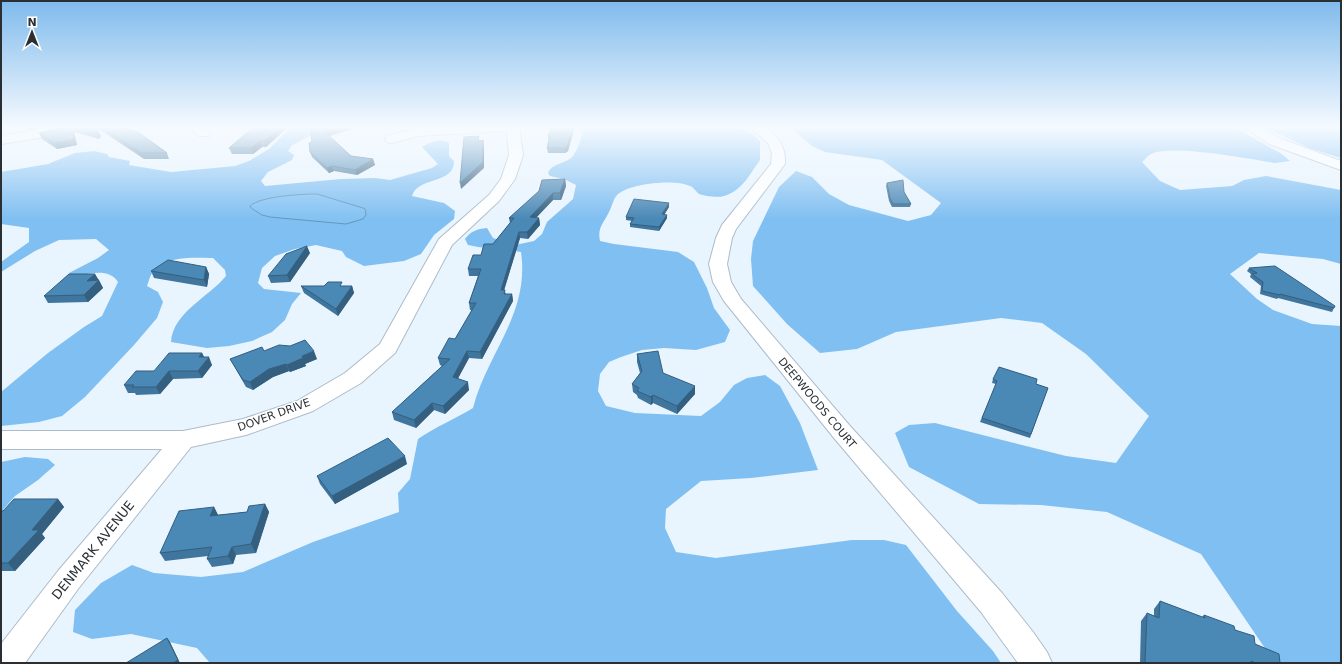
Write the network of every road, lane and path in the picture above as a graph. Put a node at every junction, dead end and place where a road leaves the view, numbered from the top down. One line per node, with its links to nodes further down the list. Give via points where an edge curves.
1 (515, 157): 6 (street, DOVER DRIVE, via 508,179 494,198 445,243 388,348 353,378 305,406 246,427)
2 (779, 157): 8 (street, DEEPWOODS COURT, via 778,164 728,228 718,264 722,282 733,301 830,420 990,601 1026,646)
3 (1317, 157): 4 (street)
4 (1341, 166)
5 (1, 440): 6 (street, DOVER DRIVE)
6 (183, 440): 7 (street, DENMARK AVENUE, via 68,580)
7 (6, 663)
8 (1036, 663)

